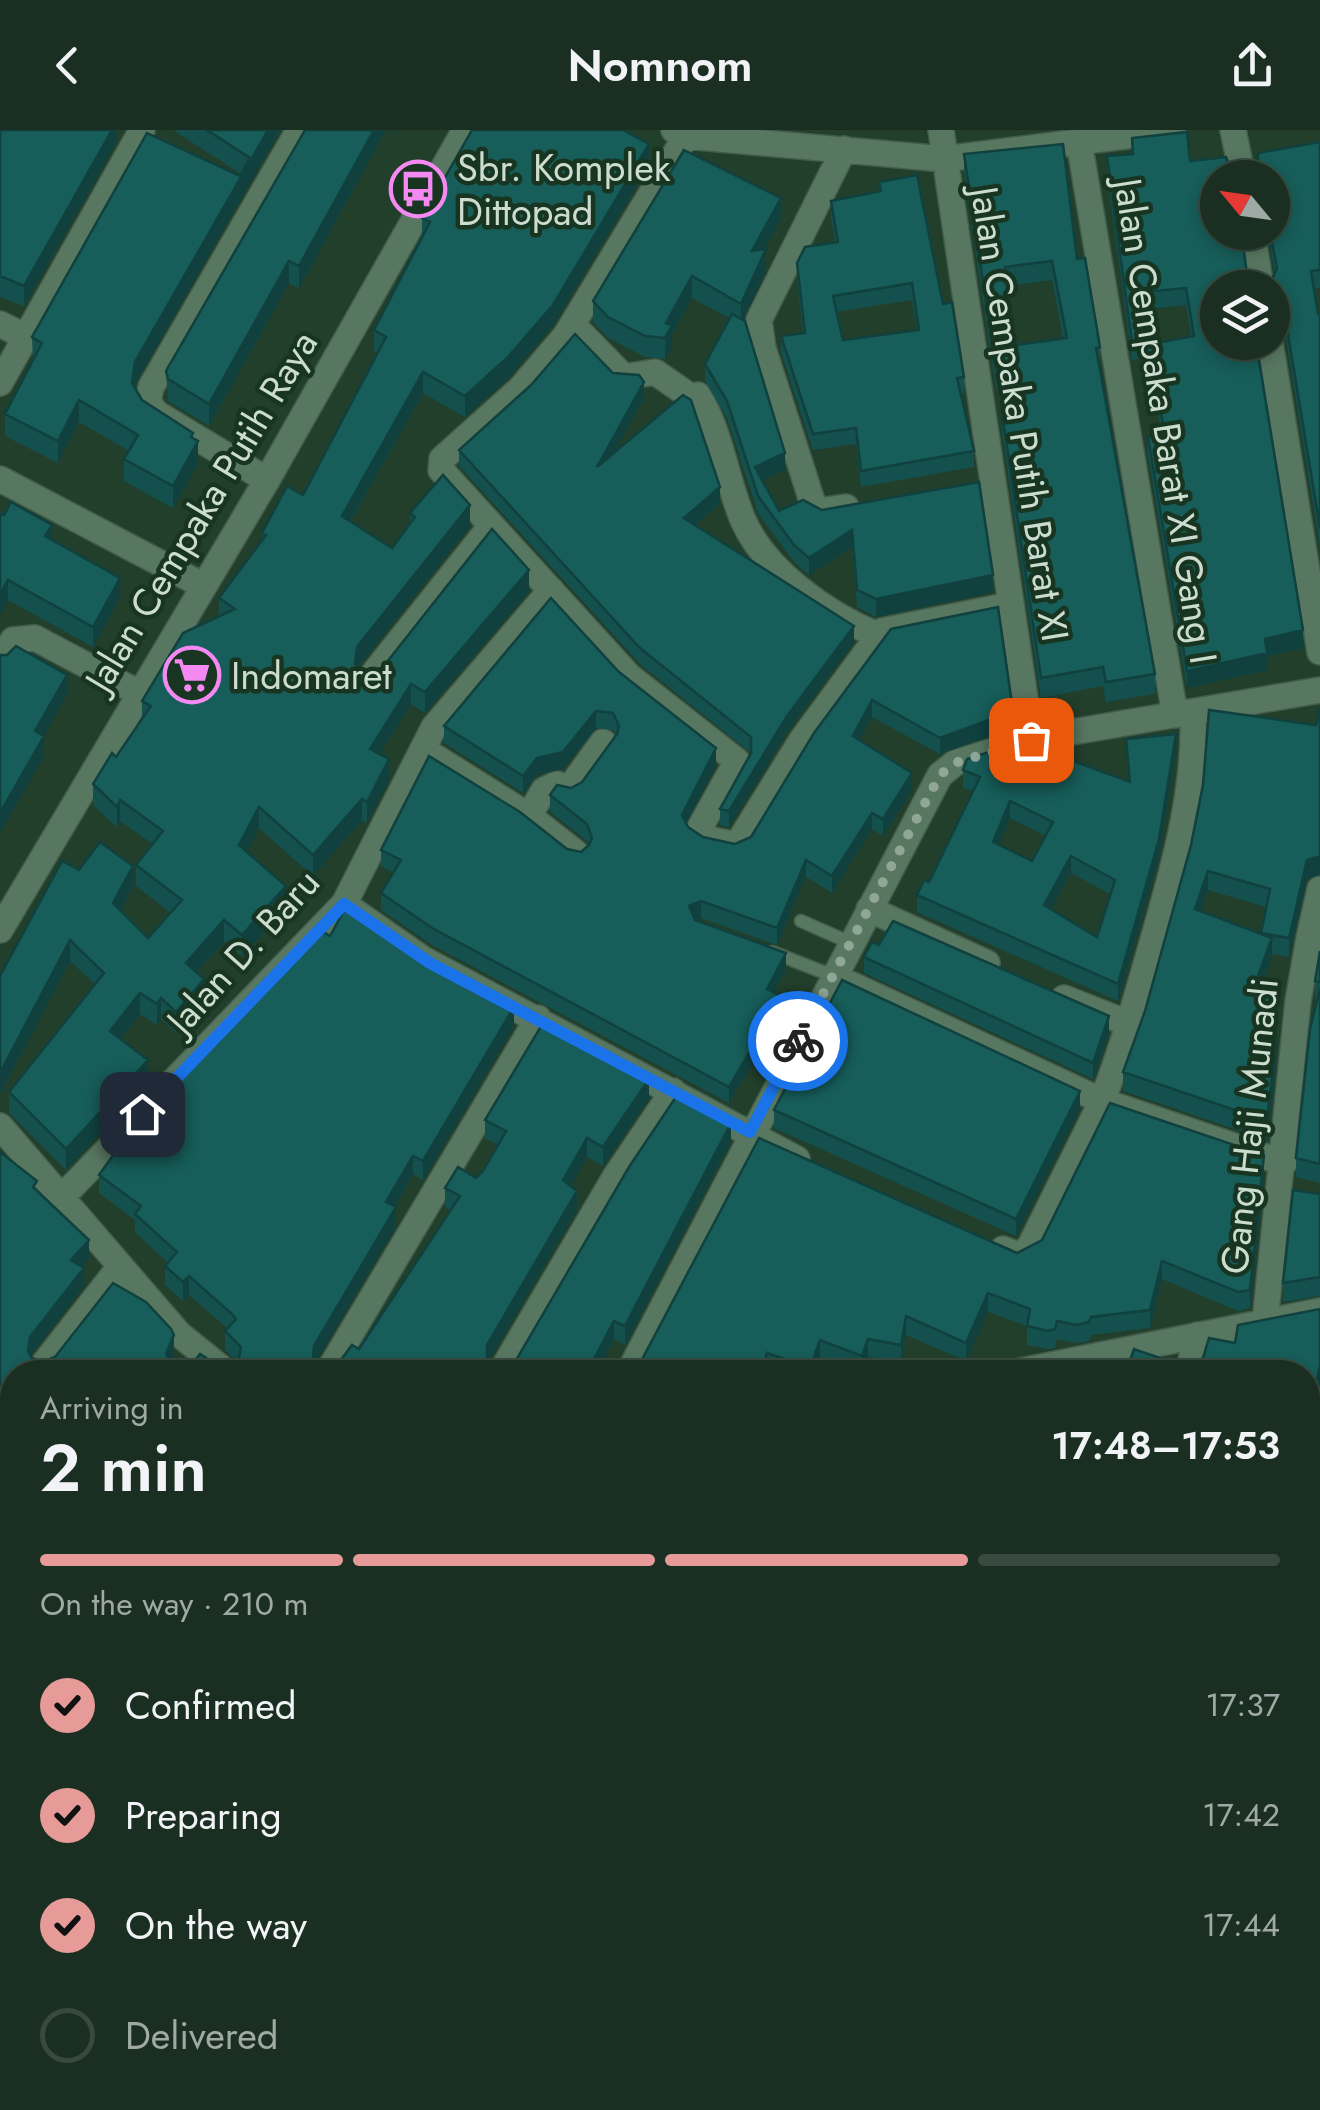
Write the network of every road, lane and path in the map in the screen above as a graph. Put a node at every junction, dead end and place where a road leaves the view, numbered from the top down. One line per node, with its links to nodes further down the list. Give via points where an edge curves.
1 (299, 130): 18 (street, via 148,401 156,413)
2 (466, 130): 18 (street, Jalan Cempaka Putih Raya)
3 (942, 130): 10 (street, Jalan Cempaka Putih Barat XI)
4 (1173, 130): 8 (street)
5 (1233, 130): 11 (street)
6 (137, 132): 14 (street)
7 (680, 133): 9 (street); 13 (street)
8 (1079, 141): 10 (street); 30 (street, Jalan Cempaka Barat XI Gang I)
9 (844, 149): 10 (street); 19 (street, via 758,320 814,506 820,511)
10 (944, 159): 23 (street, Jalan Cempaka Putih Barat XI, via 985,482)
11 (1239, 160)
12 (0, 324): 14 (street)
13 (573, 325): 20 (street, via 520,389 440,462); 24 (street, via 624,378 655,372 698,395 744,521 765,553 792,582 856,626)
14 (26, 337): 16 (street)
15 (1273, 360): 25 (street)
16 (0, 383)
17 (0, 479): 21 (street)
18 (268, 480): 21 (street, Jalan Cempaka Putih Raya)
19 (878, 501)
20 (491, 526): 22 (street); 27 (street)
21 (202, 585): 29 (street, Jalan Cempaka Putih Raya)
22 (552, 590): 24 (street, via 650,694 737,761 698,831 737,846 801,741); 33 (street, Jalan D. Baru, via 434,727)
23 (1010, 604): 24 (street); 31 (street, Jalan Cempaka Putih Barat XI)
24 (880, 633)
25 (1320, 652)
26 (0, 661): 29 (street, via 13,640 35,638)
27 (370, 678)
28 (1320, 690): 30 (street)
29 (137, 692): 40 (street, Jalan Cempaka Putih Raya)
30 (1184, 713): 31 (street); 46 (street, Jalan Cempaka Barat XI Gang I, via 1194,745 1178,848)
31 (1031, 740): 38 (street, via 955,763 940,775)
32 (604, 742): 34 (street, via 569,788 544,790)
33 (424, 750): 34 (street); 37 (street, Jalan D. Baru)
34 (529, 816): 35 (street)
35 (576, 853)
36 (1320, 889): 41 (street, Gang Haji Munadi)
37 (344, 904): 45 (street, via 422,958); 54 (street, Jalan D. Baru)
38 (868, 909): 42 (street); 46 (street)
39 (801, 920): 42 (lane)
40 (0, 930)
41 (1315, 938): 51 (street, Gang Haji Munadi, via 1298,1001)
42 (851, 943): 44 (street)
43 (752, 945): 44 (lane)
44 (833, 976): 48 (street); 50 (street)
45 (538, 1018): 47 (street); 65 (street)
46 (1130, 1024): 48 (street, Jalan Cempaka Barat XI Gang I)
47 (673, 1091): 50 (street); 66 (street)
48 (1102, 1101): 51 (street); 56 (street, Jalan Cempaka Barat XI Gang I, via 1026,1251 1018,1255)
49 (0, 1126): 54 (street)
50 (750, 1132): 52 (street); 67 (street)
51 (1284, 1163): 53 (street, Gang Haji Munadi)
52 (825, 1172)
53 (1280, 1190): 55 (street); 59 (street, Gang Haji Munadi)
54 (64, 1195): 57 (street)
55 (1307, 1195)
56 (981, 1240)
57 (119, 1268): 61 (street); 62 (street)
58 (1320, 1311): 59 (street)
59 (1265, 1322): 60 (street)
60 (1198, 1336): 68 (street); 69 (street)
61 (195, 1349): 63 (street); 64 (street)
62 (47, 1360)
63 (189, 1360)
64 (210, 1360)
65 (335, 1360)
66 (508, 1360)
67 (635, 1360)
68 (1093, 1360)
69 (1191, 1360)

